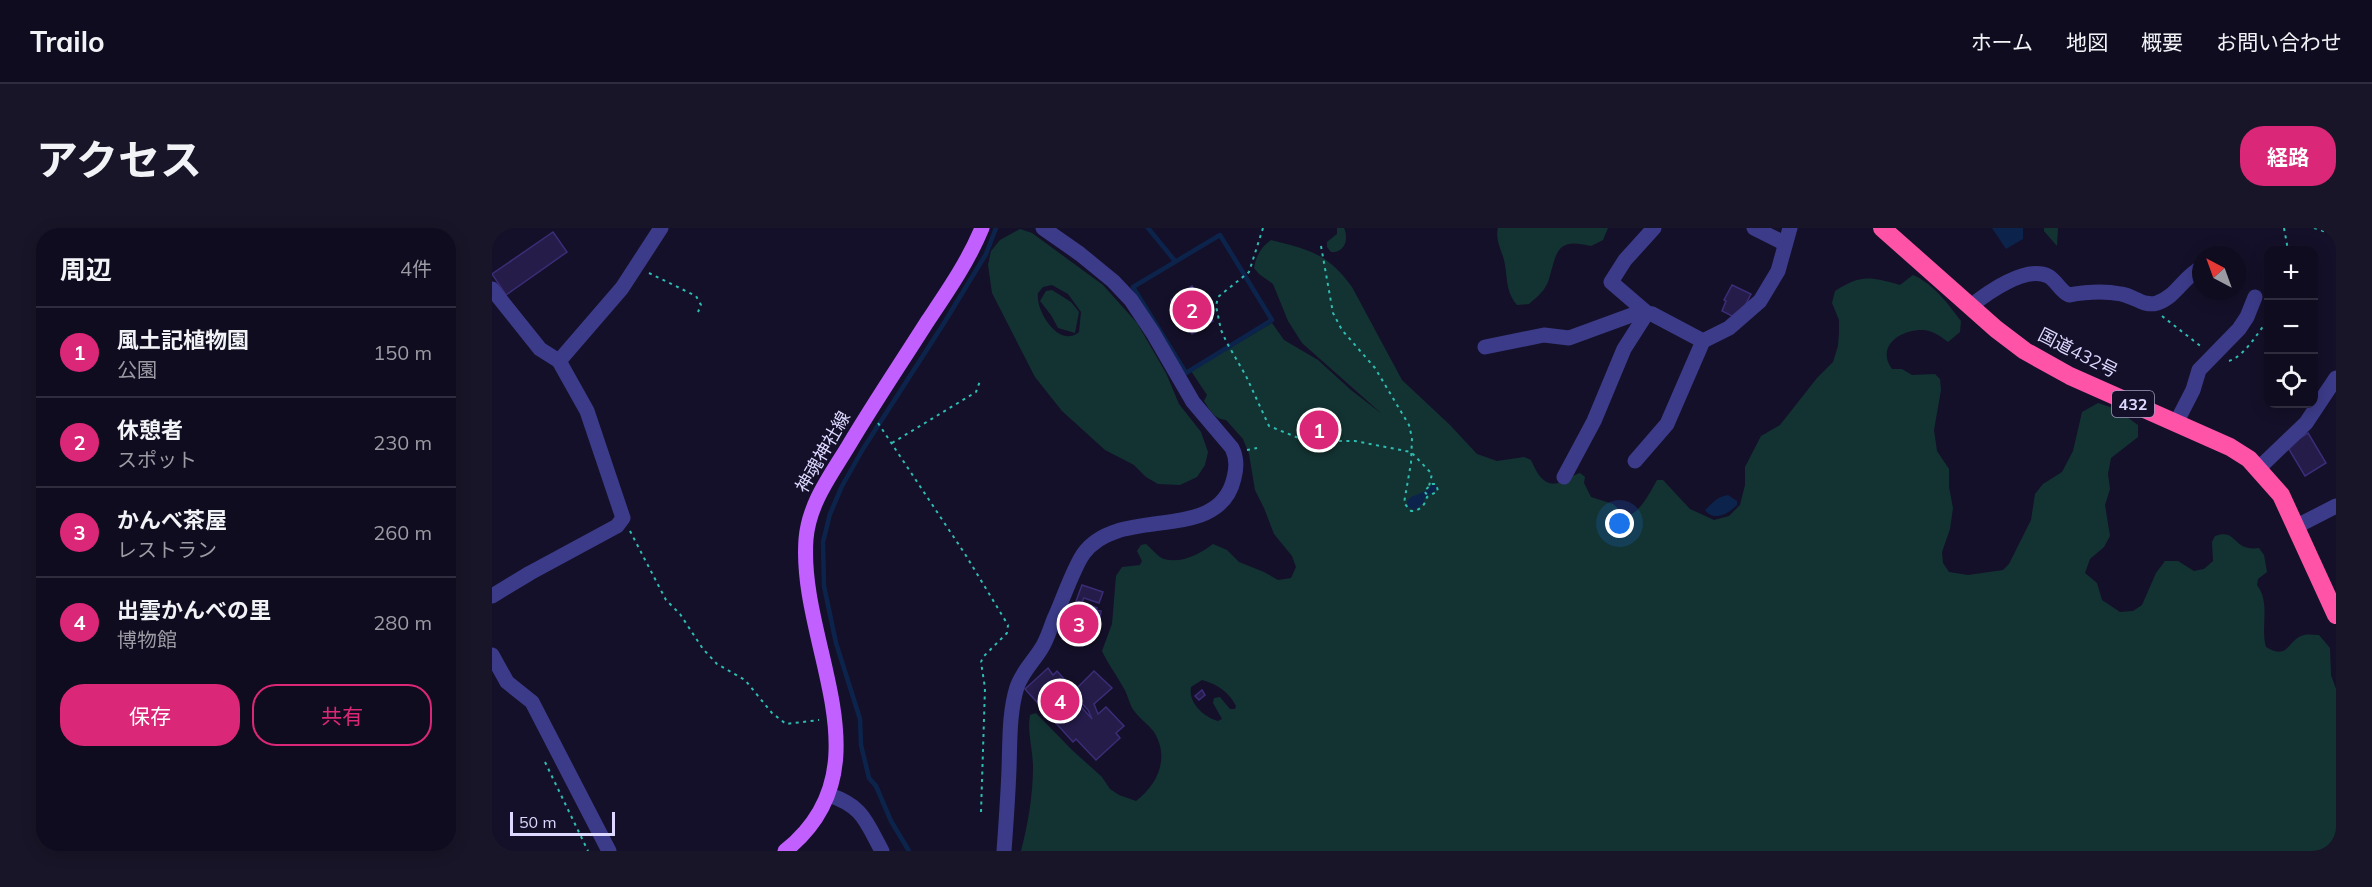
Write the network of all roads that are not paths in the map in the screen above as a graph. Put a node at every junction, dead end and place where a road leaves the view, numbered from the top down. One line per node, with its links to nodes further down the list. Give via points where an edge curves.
1 (661, 228): 16 (street, via 591,326)
2 (982, 228): 27 (main road, 神魂神社線, via 954,280 818,496 811,514 805,566 814,625 836,717 835,772)
3 (1043, 228): 31 (street, via 1113,281 1131,300 1193,402 1232,447 1237,467 1233,488 1214,509 1198,517 1115,531 1084,552 1042,648 1017,687)
4 (1654, 228): 13 (street, via 1611,282)
5 (1754, 228): 8 (street)
6 (1790, 228): 8 (street)
7 (1882, 228): 12 (highway, 国道432号 / 432)
8 (1784, 243): 14 (street, via 1778,271 1760,301 1729,328)
9 (2192, 276): 12 (street, via 2156,304 2106,292 2069,295 2047,276 2036,274 2010,280)
10 (492, 289): 16 (street, via 540,349)
11 (2255, 297): 18 (street, via 2239,330 2199,370)
12 (1971, 306): 18 (highway, 国道432号 / 432, via 2025,351 2070,376)
13 (1647, 313): 14 (street); 15 (street, via 1640,312 1569,338 1544,335); 21 (street, via 1623,349 1594,421)
14 (1703, 341): 19 (street, via 1667,424)
15 (1485, 347)
16 (559, 361): 24 (street, via 587,411 623,518 617,526)
17 (2336, 378): 20 (street, via 2306,423)
18 (2176, 423): 20 (highway, 国道432号 / 432, via 2230,447)
19 (1635, 461)
20 (2259, 468): 23 (highway, 国道432号 / 432, via 2281,495)
21 (1563, 477)
22 (2336, 506): 23 (street)
23 (2297, 526): 25 (highway, 国道432号 / 432)
24 (492, 596)
25 (2336, 615)
26 (492, 655): 28 (street, via 507,682 532,702)
27 (829, 795): 29 (main road, 神魂神社線, via 806,832); 30 (street, via 860,812)
28 (609, 851)
29 (785, 851)
30 (882, 851)
31 (1004, 851)

